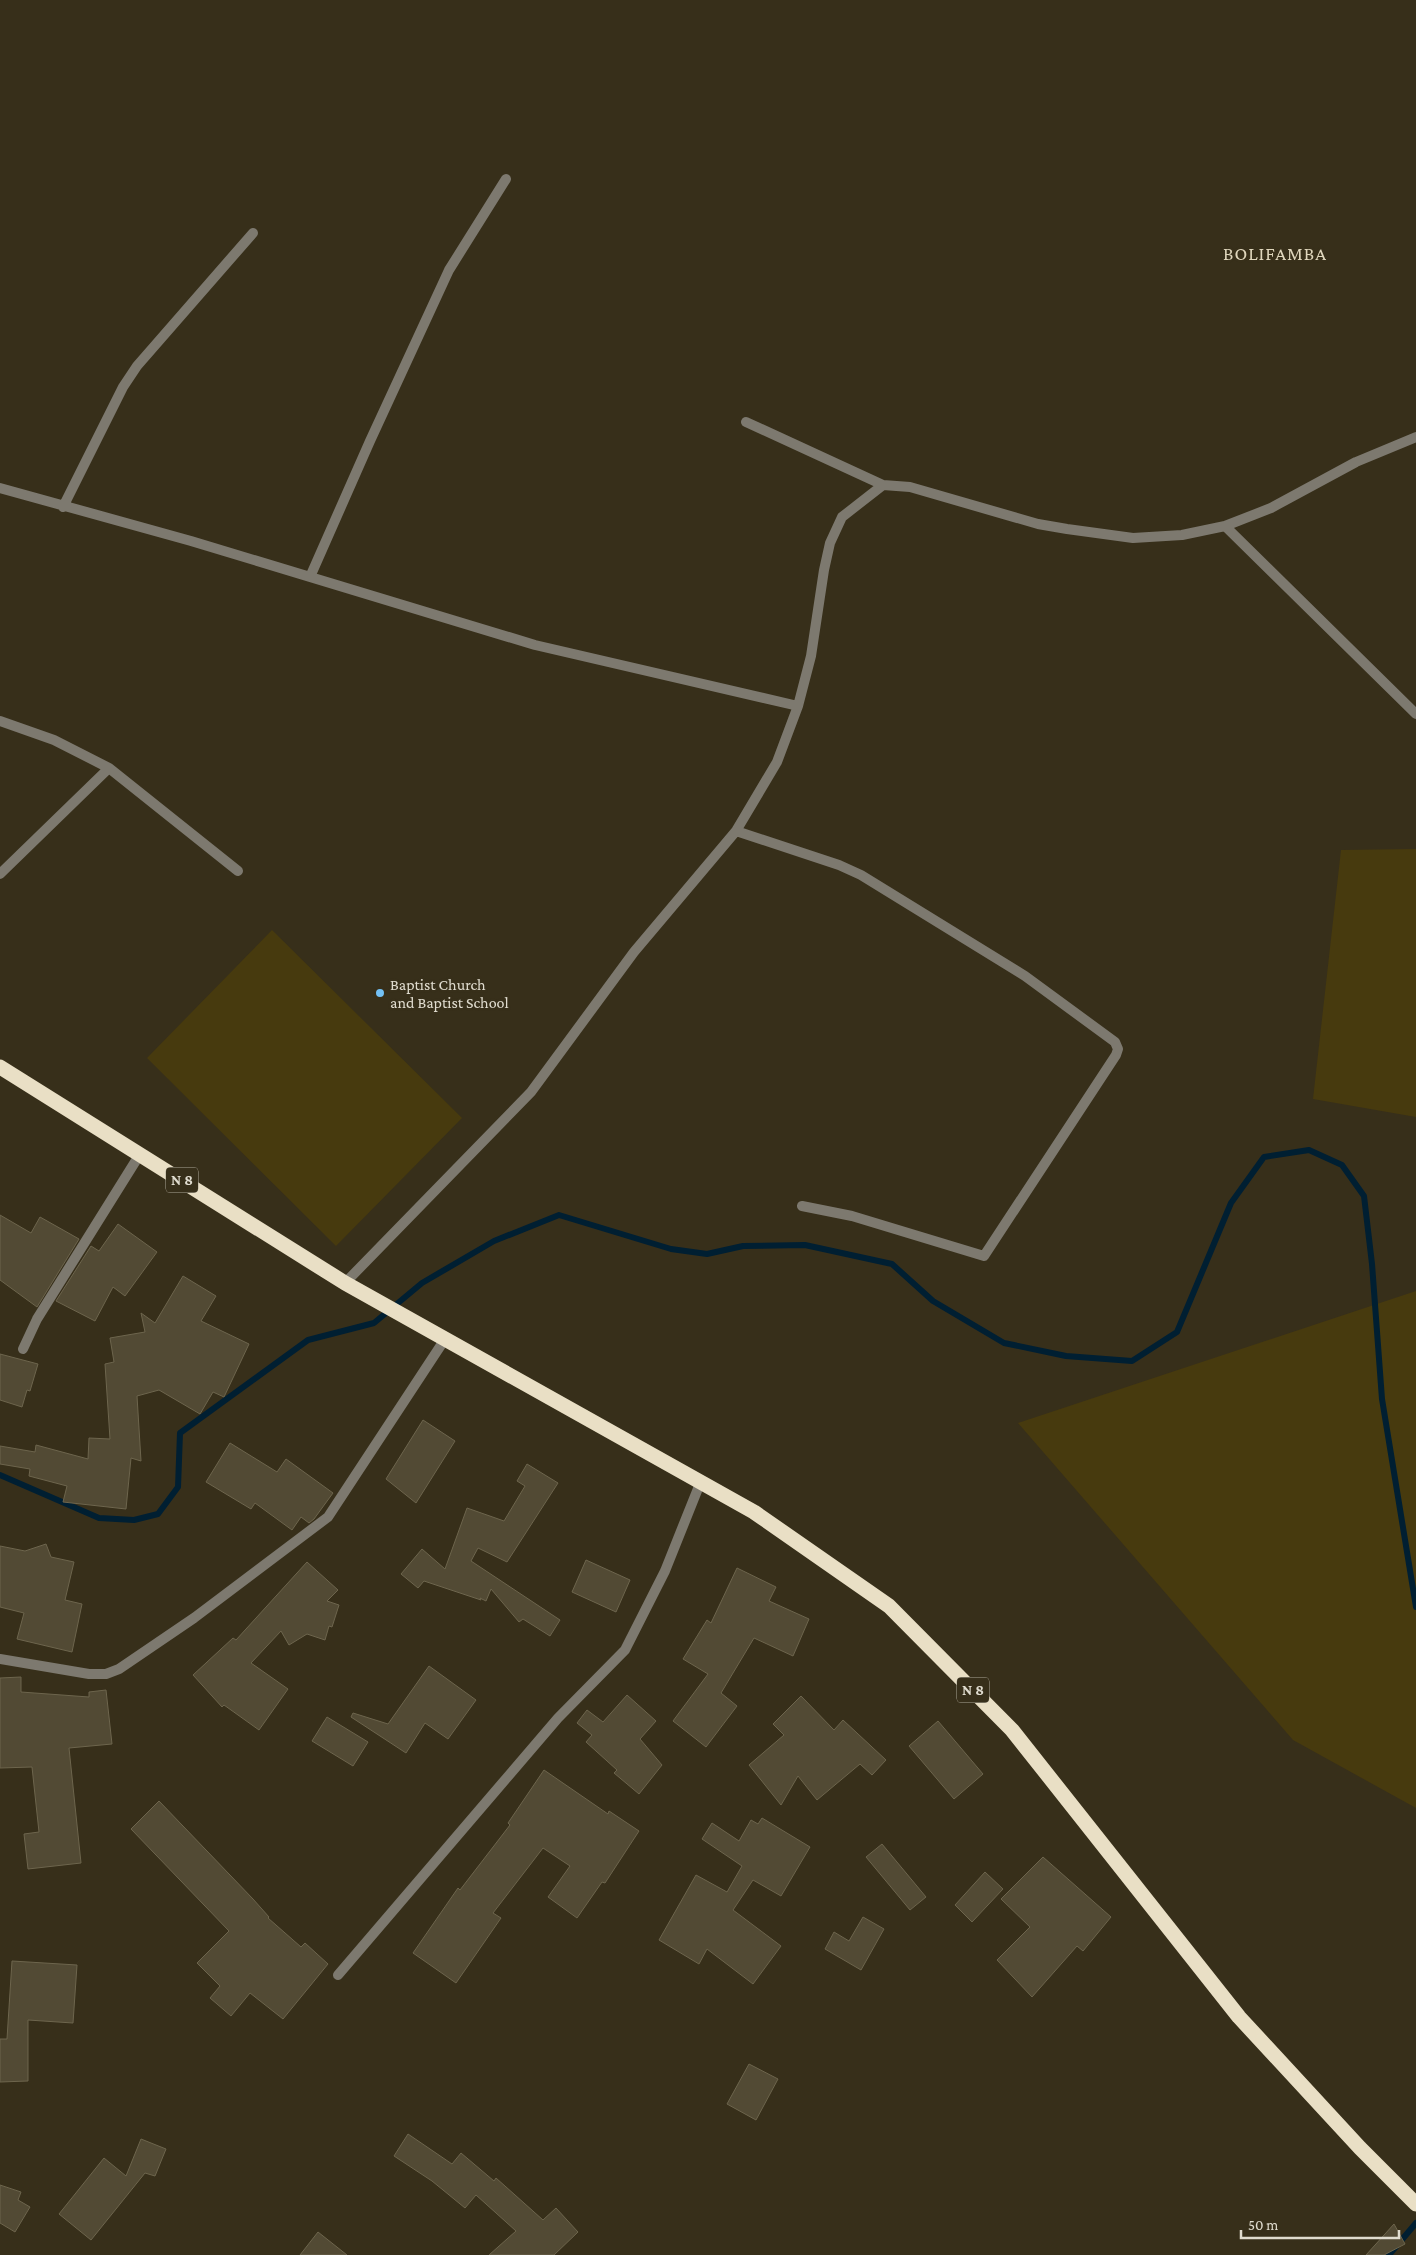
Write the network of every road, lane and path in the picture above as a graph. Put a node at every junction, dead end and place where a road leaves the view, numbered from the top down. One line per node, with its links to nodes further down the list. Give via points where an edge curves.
1 (506, 179): 9 (street, via 449,270)
2 (253, 233): 7 (street, via 137,366)
3 (746, 422): 5 (street)
4 (1416, 437): 8 (street, via 1356,462 1271,508)
5 (883, 485): 8 (street, via 910,487 1038,524 1134,538 1182,535); 10 (street, via 842,517 830,542 811,656)
6 (0, 488): 7 (street)
7 (63, 507): 9 (street)
8 (1225, 526): 11 (street)
9 (310, 577): 10 (street, via 535,645)
10 (798, 706): 14 (street, via 777,762)
11 (1416, 714)
12 (0, 721): 13 (street, via 54,740)
13 (109, 768): 15 (street); 16 (street)
14 (736, 831): 19 (street, via 861,875 1025,976 1115,1042 1118,1049 984,1256 852,1216); 20 (street, via 634,952 531,1092)
15 (238, 871)
16 (0, 874)
17 (0, 1067): 18 (highway, N 8)
18 (140, 1154): 20 (highway, N 8); 22 (street, via 42,1311)
19 (802, 1206)
20 (345, 1283): 21 (highway, N 8)
21 (446, 1340): 23 (highway, N 8); 24 (street, via 328,1517 194,1618 119,1669 106,1674 88,1674)
22 (23, 1349)
23 (701, 1481): 25 (street, via 665,1571 625,1650 558,1718); 26 (highway, N 8, via 754,1512 889,1606 992,1709 1239,2016)
24 (0, 1659)
25 (338, 1976)
26 (1416, 2204)

